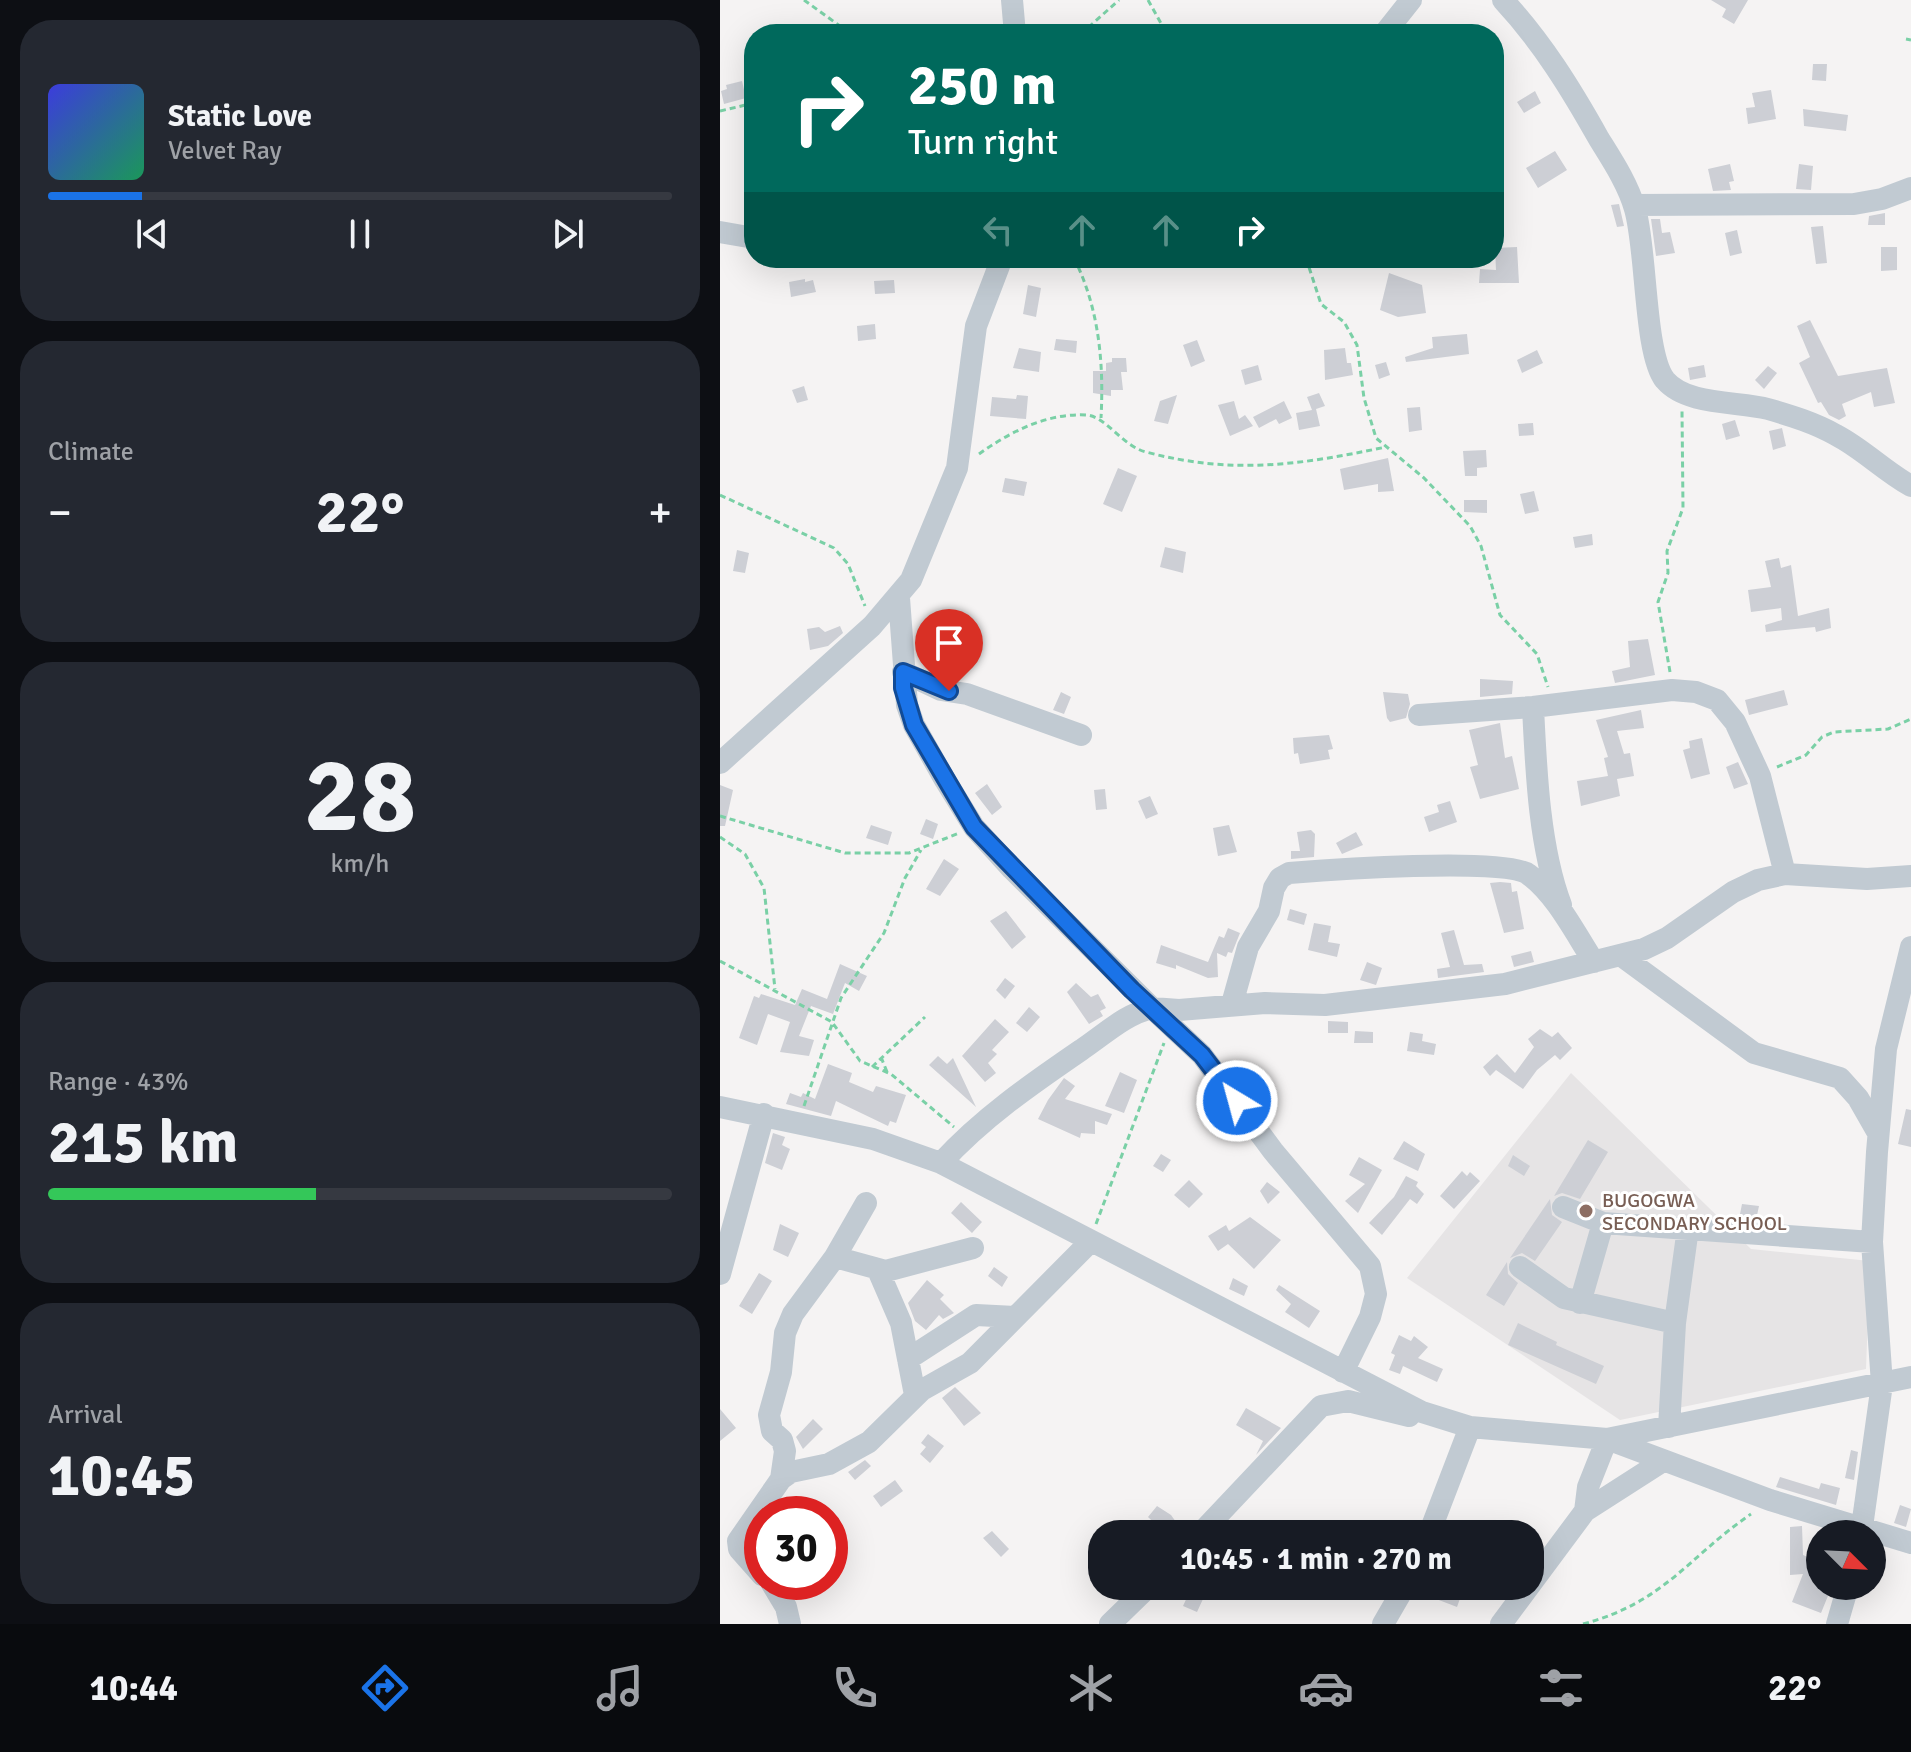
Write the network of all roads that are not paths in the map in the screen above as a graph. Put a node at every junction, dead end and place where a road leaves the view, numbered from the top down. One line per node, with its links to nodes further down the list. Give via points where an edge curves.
1 (1012, 0): 4 (street)
2 (1411, 0): 5 (street)
3 (1503, 0): 7 (street, via 1559,69)
4 (1014, 24)
5 (1392, 24)
6 (1911, 188): 7 (street, via 1854,204)
7 (1634, 205): 11 (street, via 1643,239 1656,364 1666,381 1680,391 1748,404 1814,425)
8 (720, 232): 9 (street)
9 (744, 236)
10 (998, 268): 12 (street, via 976,326 957,468)
11 (1911, 486)
12 (899, 598): 13 (street); 17 (street)
13 (903, 672): 16 (street, via 941,690 967,694); 25 (street, via 914,725 974,827)
14 (1542, 706): 15 (street); 18 (street, via 1672,690 1717,700 1735,722 1760,776); 20 (street, via 1538,780 1552,875)
15 (1419, 715)
16 (1081, 735)
17 (720, 763)
18 (1785, 874): 19 (street); 22 (street, via 1733,892 1667,938)
19 (1911, 876)
20 (1567, 921): 23 (street); 24 (street, via 1533,879 1512,868 1284,874 1245,955)
21 (1911, 947): 28 (street, via 1886,1049)
22 (1623, 957): 23 (street); 28 (street, via 1754,1053 1840,1078)
23 (1594, 962): 24 (street, via 1505,984 1407,997 1325,1005)
24 (1232, 1004): 25 (street)
25 (1152, 1008): 29 (street, via 1118,1023 1018,1094); 45 (street, via 1202,1055 1273,1151 1370,1266 1376,1294)
26 (720, 1107): 27 (street)
27 (764, 1114): 29 (street); 40 (street)
28 (1878, 1133): 34 (street)
29 (941, 1163): 35 (street)
30 (866, 1203): 37 (street)
31 (1563, 1207): 32 (street)
32 (1603, 1223): 33 (street); 41 (street)
33 (1688, 1228): 34 (street); 43 (street)
34 (1872, 1242): 47 (street)
35 (1089, 1243): 42 (street); 45 (street)
36 (973, 1248): 39 (street)
37 (835, 1257): 39 (street); 54 (street, via 785,1333 769,1415 785,1451)
38 (1520, 1267): 41 (street, via 1549,1290)
39 (878, 1270): 44 (street, via 901,1323)
40 (720, 1274)
41 (1580, 1303): 43 (street)
42 (1015, 1317): 44 (street, via 976,1315); 48 (street, via 964,1369)
43 (1675, 1323): 51 (street)
44 (908, 1359): 48 (street)
45 (1343, 1372): 49 (street)
46 (1911, 1377): 47 (street)
47 (1882, 1384): 51 (street); 59 (street)
48 (915, 1395): 54 (street, via 869,1442 829,1464)
49 (1422, 1412): 50 (street); 56 (street, via 1406,1416 1348,1401 1321,1406)
50 (1470, 1427): 52 (street); 57 (street)
51 (1669, 1427): 52 (street)
52 (1607, 1439): 53 (street); 55 (street, via 1588,1487)
53 (1663, 1461): 55 (street); 58 (street)
54 (781, 1479): 62 (street)
55 (1585, 1511): 70 (street)
56 (1213, 1520)
57 (1434, 1520)
58 (1829, 1520)
59 (1863, 1520)
60 (1886, 1537): 61 (street)
61 (1911, 1543)
62 (729, 1548)
63 (782, 1600): 67 (street)
64 (1135, 1600): 68 (street)
65 (1397, 1600): 69 (street)
66 (1844, 1600): 71 (street)
67 (790, 1624)
68 (1110, 1624)
69 (1383, 1624)
70 (1501, 1624)
71 (1837, 1624)

